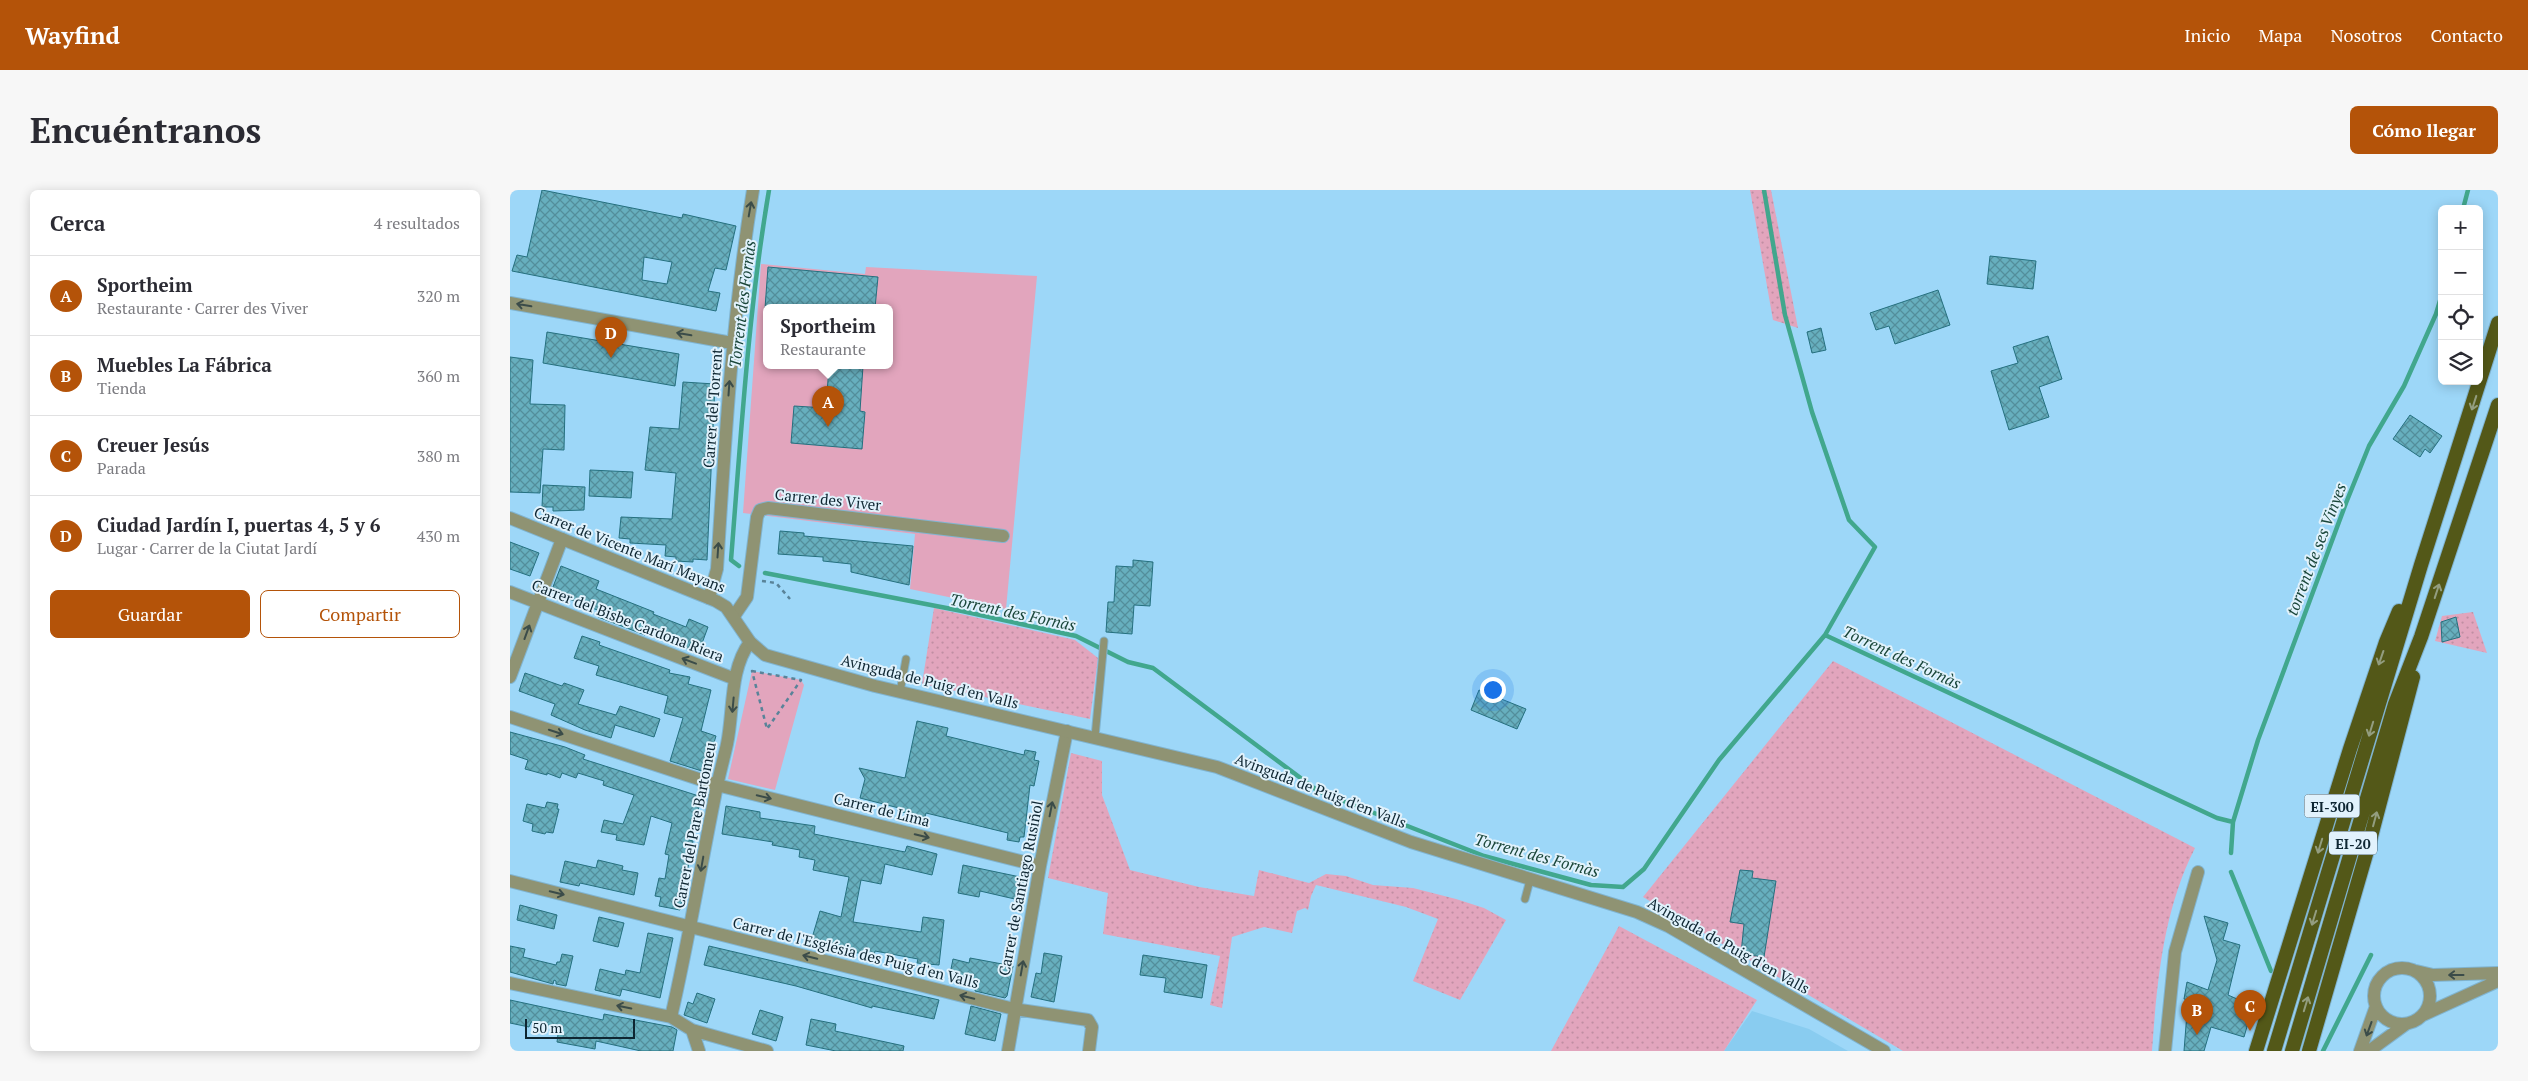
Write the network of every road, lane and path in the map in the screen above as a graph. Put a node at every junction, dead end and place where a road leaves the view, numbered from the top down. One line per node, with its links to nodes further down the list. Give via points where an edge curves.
1 (754, 190): 4 (street, Carrer del Torrent, one-way to 1)
2 (510, 303): 4 (street, one-way to 2)
3 (2498, 323): 9 (highway, EI-300, one-way to 9)
4 (732, 343): 12 (street, Carrer del Torrent, one-way to 4, via 717,569)
5 (2498, 405): 16 (highway, EI-300, one-way to 5)
6 (510, 518): 8 (street, Carrer de Vicente Marí Mayans)
7 (1003, 536): 15 (street, Carrer des Viver, via 768,508 760,510 747,597)
8 (562, 539): 12 (street, Carrer de Vicente Marí Mayans); 14 (street)
9 (2421, 566): 50 (highway, EI-300, one-way to 50, via 2386,642); 51 (highway, EI-20, one-way to 51)
10 (763, 581): 13 (path, via 776,583)
11 (510, 592): 14 (street, Carrer del Bisbe Cardona Riera)
12 (709, 598): 15 (street, Carrer de Vicente Marí Mayans, via 726,607)
13 (790, 599)
14 (537, 602): 20 (street, one-way to 14); 21 (street, Carrer del Bisbe Cardona Riera, one-way to 14)
15 (734, 616): 18 (street, Avinguda de Puig d'en Valls)
16 (2421, 637): 52 (highway, EI-20, one-way to 16, via 2395,704); 53 (highway, EI-300, one-way to 16, via 2369,844)
17 (1104, 641): 26 (lane)
18 (750, 642): 21 (street, Carrer del Pare Bartomeu, via 741,654); 23 (street, Avinguda de Puig d'en Valls, via 765,655)
19 (906, 659): 23 (lane)
20 (510, 678)
21 (735, 679): 27 (street, Carrer del Pare Bartomeu, one-way to 27, via 730,726)
22 (801, 680): 22 (path, via 795,688 767,729 752,671)
23 (900, 692): 25 (street, Avinguda de Puig d'en Valls)
24 (510, 717): 27 (street, Carrer de Lima, one-way to 27)
25 (1066, 731): 26 (street, Avinguda de Puig d'en Valls); 28 (street, Carrer de Santiago Rusiñol, one-way to 25)
26 (1095, 737): 31 (street, Avinguda de Puig d'en Valls, via 1217,768 1411,842)
27 (717, 785): 28 (street, Carrer de Lima, one-way to 28); 33 (street, Carrer del Pare Bartomeu, one-way to 33)
28 (1040, 866): 39 (street, Carrer de Santiago Rusiñol, one-way to 28)
29 (2198, 872): 49 (street, via 2174,952)
30 (510, 880): 33 (street, Carrer de l'Església des Puig d'en Valls, one-way to 33)
31 (1530, 880): 32 (lane); 48 (street, Avinguda de Puig d'en Valls, via 1611,903 1668,926)
32 (1525, 899)
33 (690, 926): 39 (street, Carrer de l'Església des Puig d'en Valls, one-way to 33); 41 (street, Carrer del Pare Bartomeu)
34 (2415, 970): 35 (street, one-way to 34, via 2433,975); 38 (street, via 2398,968 2383,975 2374,990); 40 (street, via 2429,987 2430,1002)
35 (2498, 973)
36 (2498, 981): 40 (street)
37 (510, 984): 41 (street, one-way to 37)
38 (2376, 1006): 42 (street, via 2391,1022); 54 (street, one-way to 54)
39 (1014, 1009): 46 (street, Carrer de Santiago Rusiñol); 47 (street, Carrer de l'Església des Puig d'en Valls, via 1088,1020 1092,1027)
40 (2423, 1015): 42 (street)
41 (671, 1017): 43 (street)
42 (2406, 1024): 55 (street)
43 (692, 1030): 44 (street); 45 (street)
44 (700, 1051)
45 (767, 1051)
46 (1008, 1051)
47 (1089, 1051)
48 (1884, 1051)
49 (2165, 1051)
50 (2256, 1051)
51 (2274, 1051)
52 (2292, 1051)
53 (2309, 1051)
54 (2360, 1051)
55 (2369, 1051)

